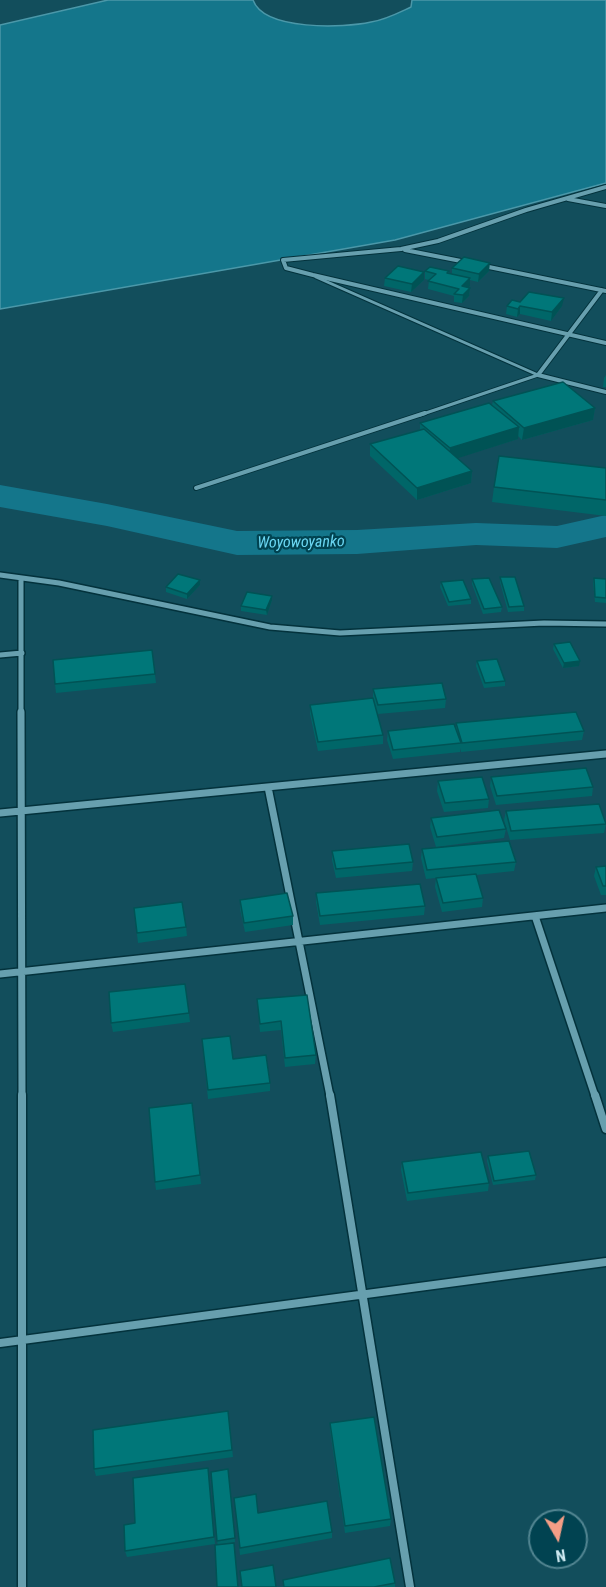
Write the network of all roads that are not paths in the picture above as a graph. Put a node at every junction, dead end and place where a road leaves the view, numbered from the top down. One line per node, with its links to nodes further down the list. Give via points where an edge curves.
1 (606, 187): 2 (street)
2 (566, 198): 3 (street); 4 (street, via 438,241)
3 (606, 206)
4 (401, 249): 5 (street); 7 (street, via 283,260 286,268)
5 (468, 263)
6 (479, 265): 8 (street)
7 (313, 276): 9 (street); 11 (lane)
8 (604, 290): 9 (street)
9 (568, 334): 10 (street); 11 (street)
10 (606, 343)
11 (538, 375): 12 (street); 13 (lane)
12 (606, 392)
13 (196, 488)
14 (0, 575): 15 (street)
15 (21, 579): 16 (street, via 270,627 340,633 544,623); 17 (street)
16 (606, 624)
17 (22, 654): 18 (street); 21 (street)
18 (0, 655)
19 (606, 754): 20 (street)
20 (268, 787): 21 (street); 25 (street)
21 (22, 811): 22 (street); 26 (street)
22 (0, 813)
23 (606, 908): 24 (street)
24 (536, 916): 25 (street); 28 (street)
25 (303, 941): 26 (street); 30 (street)
26 (22, 972): 27 (street); 31 (street)
27 (0, 974)
28 (606, 1129)
29 (606, 1262): 30 (street)
30 (364, 1294): 31 (street); 34 (street)
31 (22, 1340): 32 (street); 33 (street)
32 (0, 1343)
33 (22, 1587)
34 (410, 1587)

